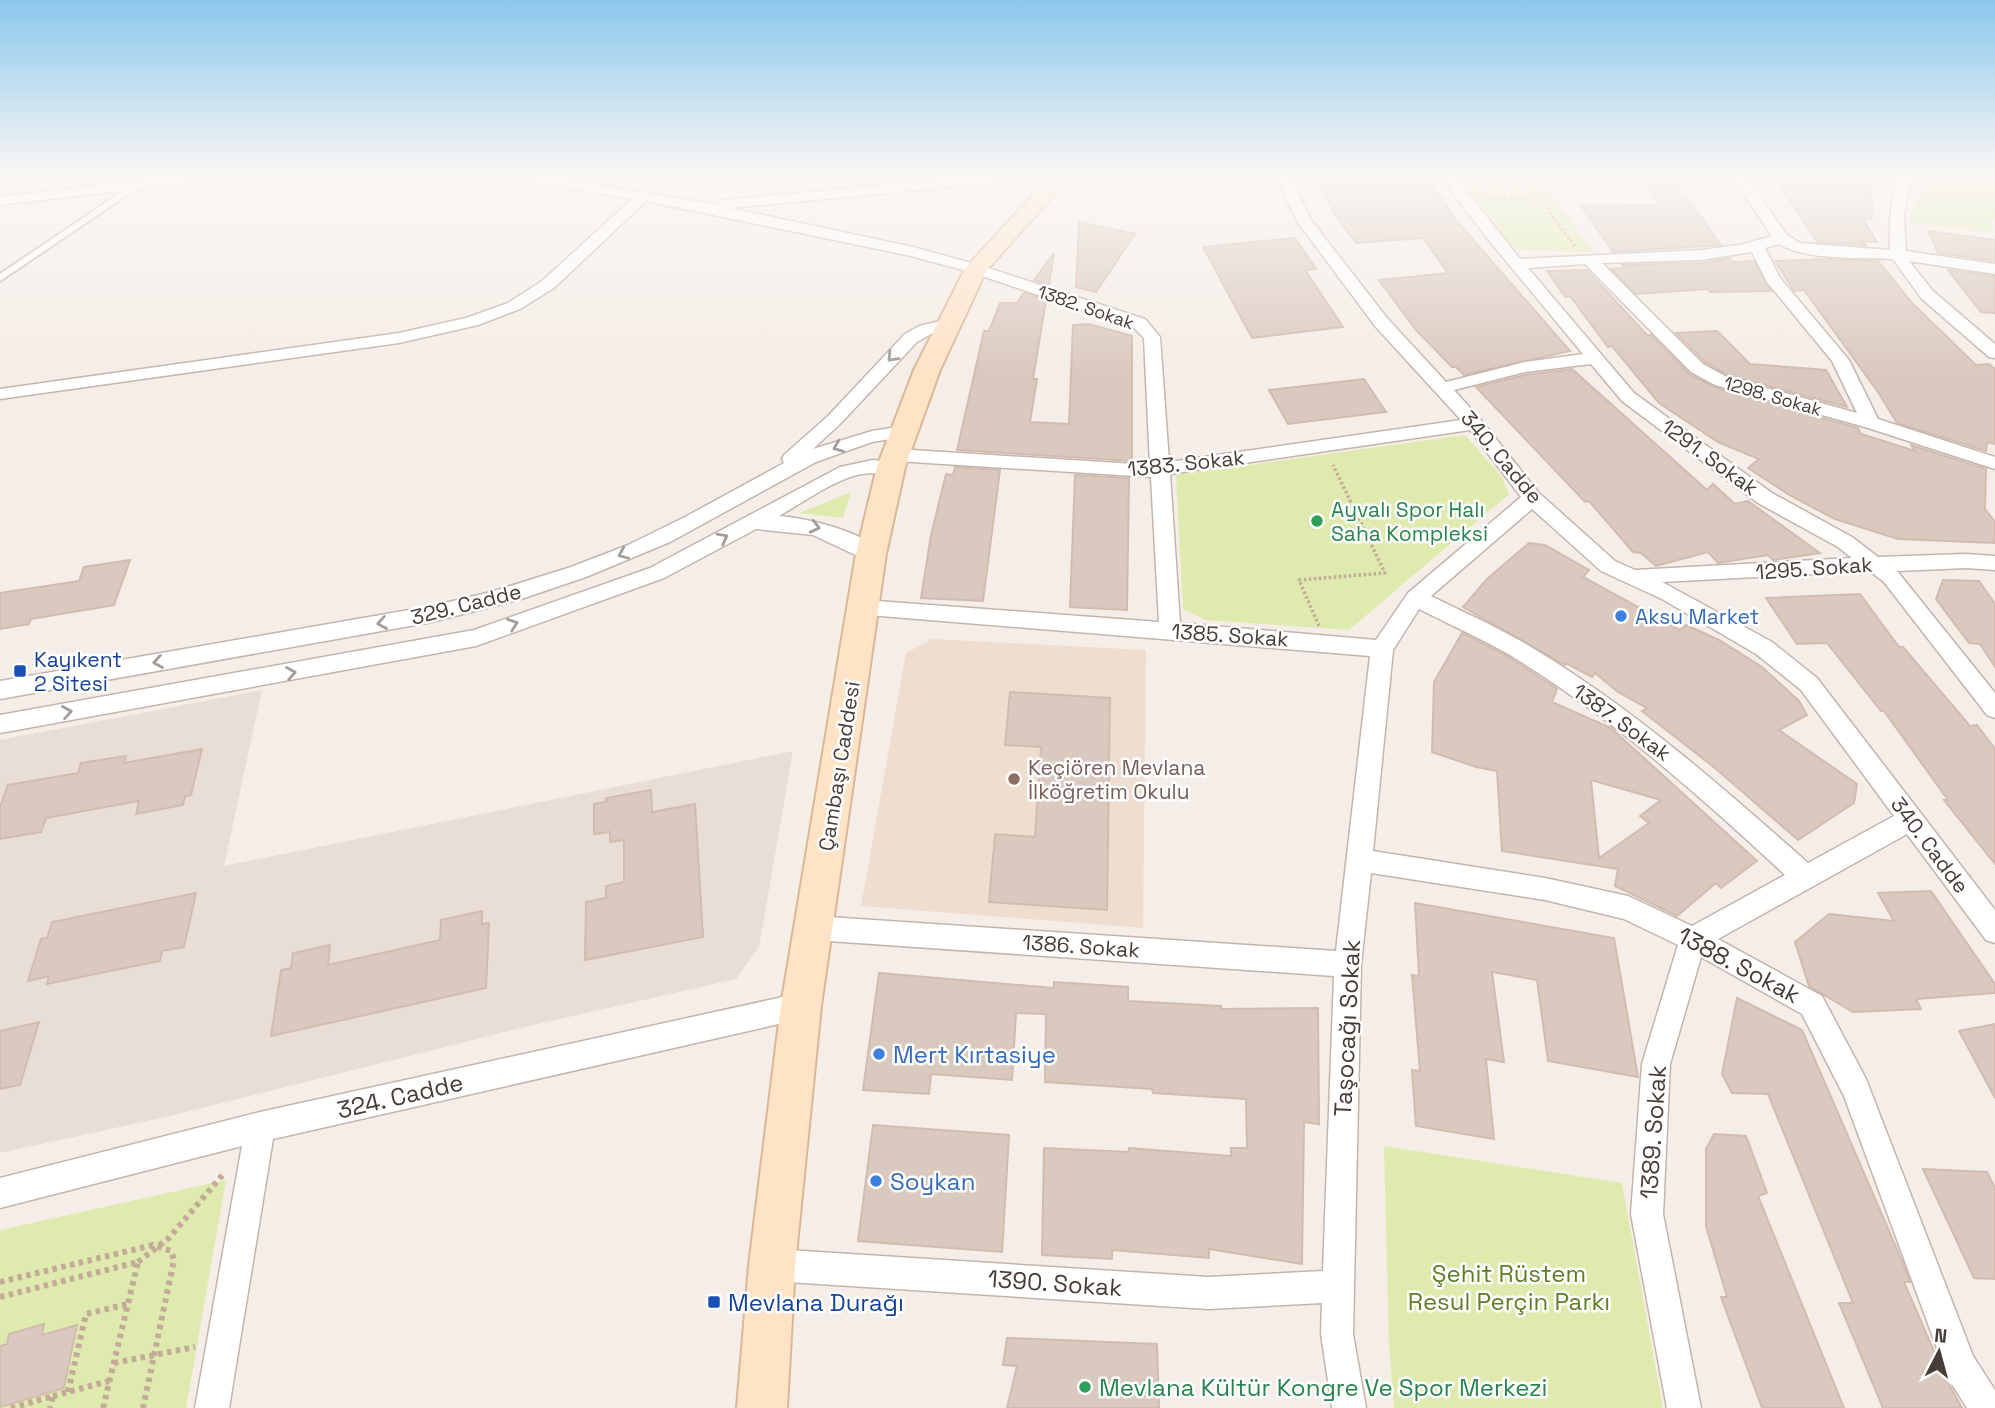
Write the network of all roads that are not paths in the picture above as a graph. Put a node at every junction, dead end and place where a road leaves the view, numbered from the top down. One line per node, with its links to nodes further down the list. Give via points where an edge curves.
1 (55, 241): 16 (lane)
2 (596, 241): 21 (street, via 515,305 453,327)
3 (861, 241): 14 (street)
4 (1002, 241): 14 (main road, Çambaşı Caddesi)
5 (1320, 241): 20 (street, 340. Cadde, via 1381,322)
6 (1498, 241): 13 (street, 1291. Sokak)
7 (1774, 241): 10 (street)
8 (1786, 241): 11 (street, via 1808,249)
9 (1898, 241): 11 (street)
10 (1757, 247): 12 (street, via 1716,256); 23 (street, via 1773,279 1839,360)
11 (1898, 255): 15 (street); 18 (street, via 1914,282)
12 (1591, 261): 13 (street); 23 (street, 1298. Sokak, via 1697,368 1721,382)
13 (1516, 264): 19 (street, 1291. Sokak)
14 (976, 269): 17 (main road, Çambaşı Caddesi); 26 (street, 1382. Sokak, via 1139,323 1152,337)
15 (1995, 270)
16 (0, 278)
17 (949, 324): 24 (main road, Çambaşı Caddesi); 27 (street, one-way to 27, via 911,338 827,427)
18 (1995, 353)
19 (1595, 358): 20 (street, via 1525,367); 32 (street, 1291. Sokak, via 1629,397 1765,498 1845,542)
20 (1442, 388): 22 (street, 340. Cadde)
21 (0, 394)
22 (1475, 424): 26 (street, 1383. Sokak); 28 (street, 340. Cadde)
23 (1871, 424): 25 (street, 1298. Sokak)
24 (897, 451): 26 (street, 1383. Sokak, via 1144,472); 27 (street, 329. Cadde, one-way to 27, via 852,441); 29 (street, 329. Cadde, via 873,466 847,471); 30 (main road, Çambaşı Caddesi)
25 (1995, 463)
26 (1161, 469): 36 (street, 1382. Sokak)
27 (771, 478): 38 (street, 329. Cadde, one-way to 38, via 623,555 496,599 420,617)
28 (1532, 498): 33 (street, 340. Cadde, via 1608,566); 34 (street)
29 (753, 522): 30 (street, 329. Cadde, one-way to 30, via 827,530); 40 (street, 329. Cadde, one-way to 29, via 476,638 657,573)
30 (871, 554): 35 (main road, Çambaşı Caddesi)
31 (1995, 563): 32 (street, 1295. Sokak)
32 (1874, 564): 33 (street, 1295. Sokak); 39 (street, 1291. Sokak, via 1891,577)
33 (1632, 577): 41 (street, 340. Cadde, via 1764,648 1809,684)
34 (1415, 598): 37 (street); 43 (street, 1387. Sokak, via 1519,650 1610,710 1709,788)
35 (863, 608): 36 (street, 1385. Sokak); 44 (main road, Çambaşı Caddesi)
36 (1170, 631): 37 (street, 1385. Sokak)
37 (1382, 649): 42 (street, Taşocağı Sokak)
38 (0, 690)
39 (1995, 709)
40 (0, 724)
41 (1912, 819): 43 (street); 45 (street, 340. Cadde)
42 (1359, 860): 46 (street, 1388. Sokak, via 1545,889 1628,908); 47 (street, Taşocağı Sokak)
43 (1806, 878): 46 (street)
44 (814, 928): 47 (street, 1386. Sokak); 48 (main road, Çambaşı Caddesi)
45 (1995, 931)
46 (1693, 939): 56 (street, 1389. Sokak, via 1656,1064 1647,1214); 57 (street, 1388. Sokak, via 1812,1005 1856,1089 1960,1366)
47 (1348, 964): 52 (street, Taşocağı Sokak)
48 (801, 1006): 49 (street, 324. Cadde); 51 (main road, Çambaşı Caddesi)
49 (260, 1127): 50 (street, 324. Cadde); 53 (street)
50 (0, 1193)
51 (772, 1265): 52 (street, 1390. Sokak, via 1208,1293); 54 (main road, Çambaşı Caddesi)
52 (1338, 1286): 55 (street, Taşocağı Sokak, via 1337,1334)
53 (212, 1408)
54 (762, 1408)
55 (1349, 1408)
56 (1684, 1408)
57 (1987, 1408)

